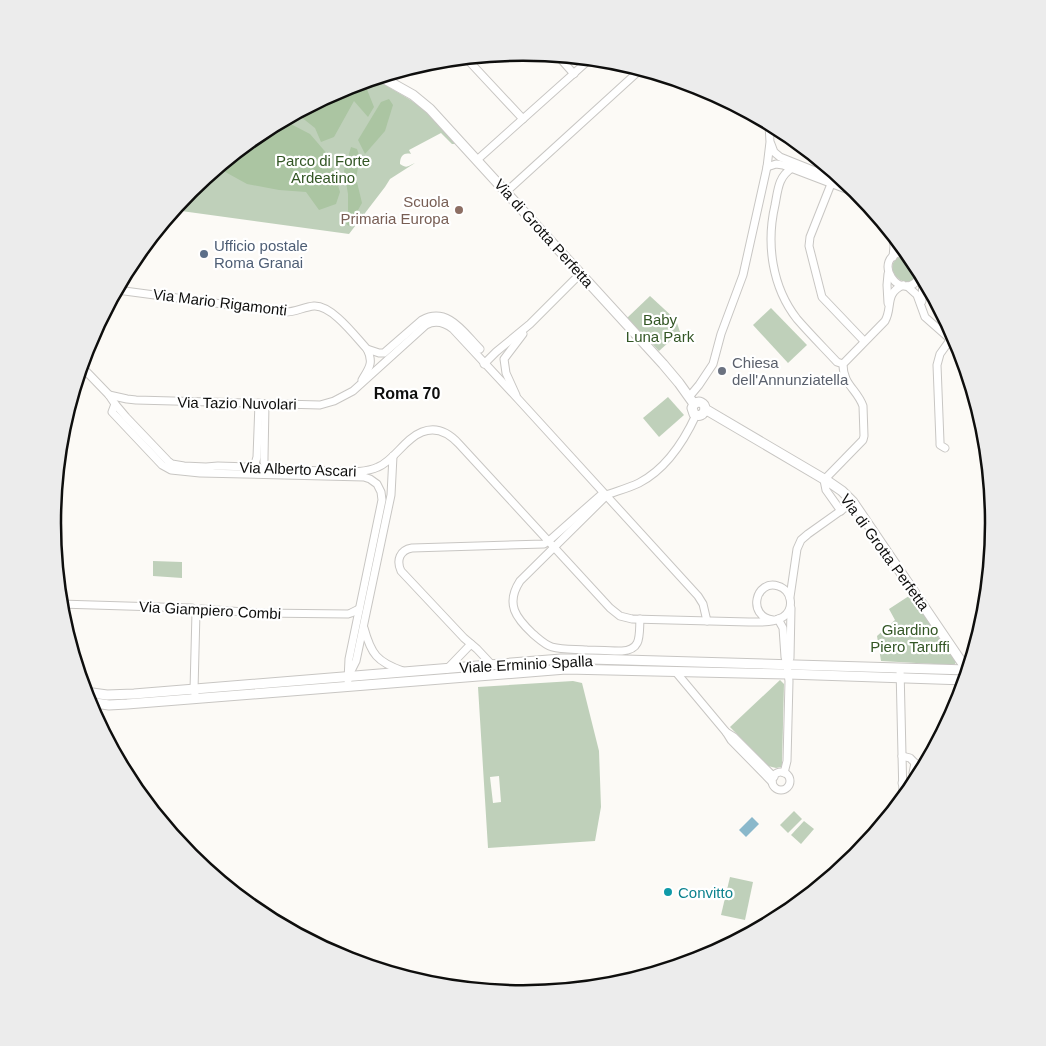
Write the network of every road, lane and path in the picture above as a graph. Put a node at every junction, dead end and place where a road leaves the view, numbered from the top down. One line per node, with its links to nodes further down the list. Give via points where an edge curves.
1 (564, 63): 4 (street)
2 (471, 64): 7 (street)
3 (584, 65): 4 (street)
4 (574, 74): 7 (street)
5 (635, 75): 15 (street)
6 (389, 82): 10 (main road, Via di Grotta Perfetta, via 430,109)
7 (523, 119): 10 (street)
8 (769, 133): 9 (street)
9 (770, 142): 11 (street); 13 (street, via 780,157)
10 (477, 160): 15 (main road, Via di Grotta Perfetta)
11 (768, 167): 12 (street, via 780,164); 43 (street, via 743,275 715,359)
12 (792, 168): 13 (street); 37 (street, via 783,175 773,215 771,246 774,272 795,316)
13 (818, 175): 14 (street)
14 (832, 181): 29 (street, via 809,246 822,297)
15 (506, 192): 20 (main road, Via di Grotta Perfetta)
16 (894, 248): 18 (street)
17 (898, 254): 18 (street)
18 (893, 257): 19 (street)
19 (888, 271): 22 (street, via 894,281); 25 (street)
20 (580, 274): 27 (street); 43 (main road, Via di Grotta Perfetta)
21 (916, 281): 22 (street)
22 (905, 285): 25 (street, via 894,292); 26 (street, via 917,294)
23 (922, 290): 26 (street)
24 (124, 291): 32 (street, Via Mario Rigamonti, via 283,312 321,307 333,313)
25 (888, 304): 29 (street, via 885,321)
26 (922, 309): 28 (street, via 929,321)
27 (530, 324): 35 (street); 42 (street, Via Tazio Nuvolari, via 504,359 506,373)
28 (945, 335)
29 (864, 341): 37 (street)
30 (948, 342): 49 (street, via 937,365 940,445)
31 (466, 344): 33 (street); 34 (street, Via Tazio Nuvolari, via 449,326 434,322); 36 (street, Via Tazio Nuvolari)
32 (367, 349): 34 (street, via 382,354); 39 (street, via 370,364)
33 (480, 349): 34 (street, Via Tazio Nuvolari, via 454,322 438,316 422,320); 35 (street)
34 (394, 350): 39 (street, Via Tazio Nuvolari)
35 (496, 352): 36 (street)
36 (484, 364): 42 (street, Via Tazio Nuvolari)
37 (842, 364): 56 (street, via 846,382 863,406 864,436)
38 (87, 372): 40 (street)
39 (359, 385): 45 (street, Via Tazio Nuvolari, via 347,395 326,404)
40 (109, 395): 41 (street, Via Tazio Nuvolari); 44 (street)
41 (127, 399): 45 (street, Via Tazio Nuvolari); 48 (street, via 124,406)
42 (519, 400): 57 (street, Via Tazio Nuvolari)
43 (692, 400): 46 (main road, Via di Grotta Perfetta, via 702,403); 47 (main road, Via di Grotta Perfetta, via 692,411)
44 (114, 404): 48 (street); 50 (street, Via Alberto Ascari, via 112,412)
45 (262, 404): 52 (street); 53 (street, via 264,458)
46 (706, 409): 47 (main road, via 702,415); 56 (main road, Via di Grotta Perfetta)
47 (696, 415): 57 (street, via 663,465 638,484)
48 (126, 417): 50 (street, Via Alberto Ascari)
49 (944, 448)
50 (154, 451): 54 (street, Via Alberto Ascari, via 172,464)
51 (393, 456): 55 (street, Via Alberto Ascari, via 370,470); 60 (street, via 391,491); 61 (street, Via Alberto Ascari, via 420,433 432,430 447,433 495,482)
52 (253, 468): 53 (street, Via Alberto Ascari); 54 (street, Via Alberto Ascari)
53 (268, 468): 55 (street, Via Alberto Ascari)
54 (217, 470): 55 (street, Via Alberto Ascari, via 300,476)
55 (314, 473): 60 (street, Via Alberto Ascari, via 368,478 377,484 381,492)
56 (824, 480): 58 (main road, Via di Grotta Perfetta); 59 (street, via 826,490)
57 (605, 495): 61 (street); 63 (street); 74 (street, Via Tazio Nuvolari, via 698,596)
58 (853, 502): 59 (street); 78 (main road, Via di Grotta Perfetta)
59 (841, 511): 64 (street, via 801,540)
60 (382, 517): 62 (street)
61 (545, 543): 63 (street, Via Alberto Ascari); 77 (street, via 409,548 403,551 399,560 401,571)
62 (376, 547): 70 (street); 76 (street)
63 (554, 548): 72 (street, Via Alberto Ascari, via 613,611 625,618); 72 (street, via 521,580 513,602 514,612 540,641 564,649 629,650 637,643)
64 (794, 574): 65 (street); 66 (street)
65 (778, 586): 66 (street); 68 (street, via 762,590)
66 (790, 597): 69 (street)
67 (69, 604): 71 (street, Via Giampiero Combi, via 192,608)
68 (756, 606): 73 (street, via 762,616); 75 (street, via 751,618)
69 (791, 606): 73 (street); 83 (street)
70 (359, 609): 71 (street, Via Giampiero Combi, via 348,614); 88 (street, via 348,661)
71 (196, 612): 90 (street)
72 (640, 619): 74 (street, Via Alberto Ascari)
73 (776, 620): 75 (street, Via Alberto Ascari); 83 (street, via 783,628)
74 (707, 621): 75 (street, Via Alberto Ascari)
75 (732, 621)
76 (363, 626): 85 (street, via 375,655 387,665); 88 (street)
77 (471, 644): 79 (street); 82 (street)
78 (963, 662)
79 (492, 665): 80 (main road, Viale Erminio Spalla, via 571,659); 82 (main road, Viale Erminio Spalla)
80 (670, 668): 83 (main road, Viale Erminio Spalla); 88 (main road, Viale Erminio Spalla, via 566,669); 98 (street)
81 (900, 668): 83 (main road, Viale Erminio Spalla); 84 (main road, Viale Erminio Spalla); 86 (street)
82 (447, 669): 85 (main road, Viale Erminio Spalla)
83 (788, 669): 86 (main road, Viale Erminio Spalla); 97 (street)
84 (960, 670)
85 (405, 672): 88 (main road, Viale Erminio Spalla)
86 (900, 678): 87 (main road, Viale Erminio Spalla); 94 (street)
87 (957, 680)
88 (348, 682): 89 (main road, Viale Erminio Spalla)
89 (326, 683): 90 (main road, Viale Erminio Spalla); 92 (main road, Viale Erminio Spalla)
90 (194, 690): 91 (main road, Viale Erminio Spalla, via 113,695); 92 (street)
91 (94, 693)
92 (198, 699): 93 (main road, Viale Erminio Spalla, via 122,705)
93 (97, 703)
94 (902, 756): 95 (street); 99 (street)
95 (915, 763): 96 (street)
96 (913, 771)
97 (784, 773): 98 (street, via 778,773); 98 (street, via 791,780 788,788 779,790 774,787)
98 (773, 779)
99 (902, 783): 100 (street)
100 (902, 786)

